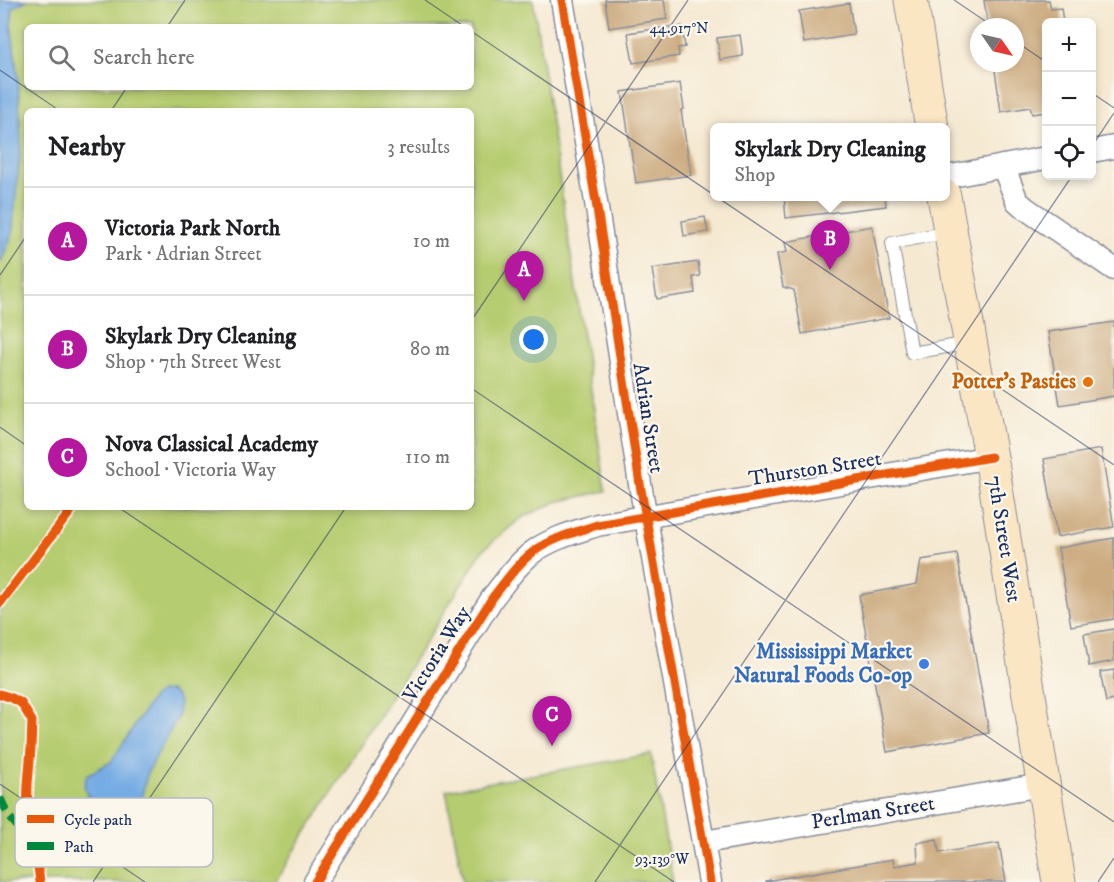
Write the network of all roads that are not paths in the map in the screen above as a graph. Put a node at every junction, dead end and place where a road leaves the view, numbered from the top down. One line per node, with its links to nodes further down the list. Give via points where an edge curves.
1 (562, 0): 14 (street, Adrian Street)
2 (911, 0): 3 (main road)
3 (931, 123)
4 (1114, 147): 5 (street)
5 (1096, 150)
6 (1042, 159): 7 (street)
7 (1003, 166): 8 (street); 11 (street, via 1017,201 1024,208)
8 (950, 176)
9 (945, 201): 10 (main road, 7th Street West)
10 (950, 232): 12 (main road, 7th Street West); 12 (lane, via 892,243 912,353)
11 (1114, 269)
12 (970, 342): 13 (main road, 7th Street West)
13 (991, 457): 14 (street, Thurston Street); 15 (main road, 7th Street West)
14 (645, 515): 16 (street, Adrian Street); 17 (street, Victoria Way, via 558,538 515,568)
15 (1042, 785): 16 (street, Perlman Street); 19 (main road, 7th Street West)
16 (704, 842): 18 (street, Adrian Street)
17 (315, 882)
18 (710, 882)
19 (1059, 882)

